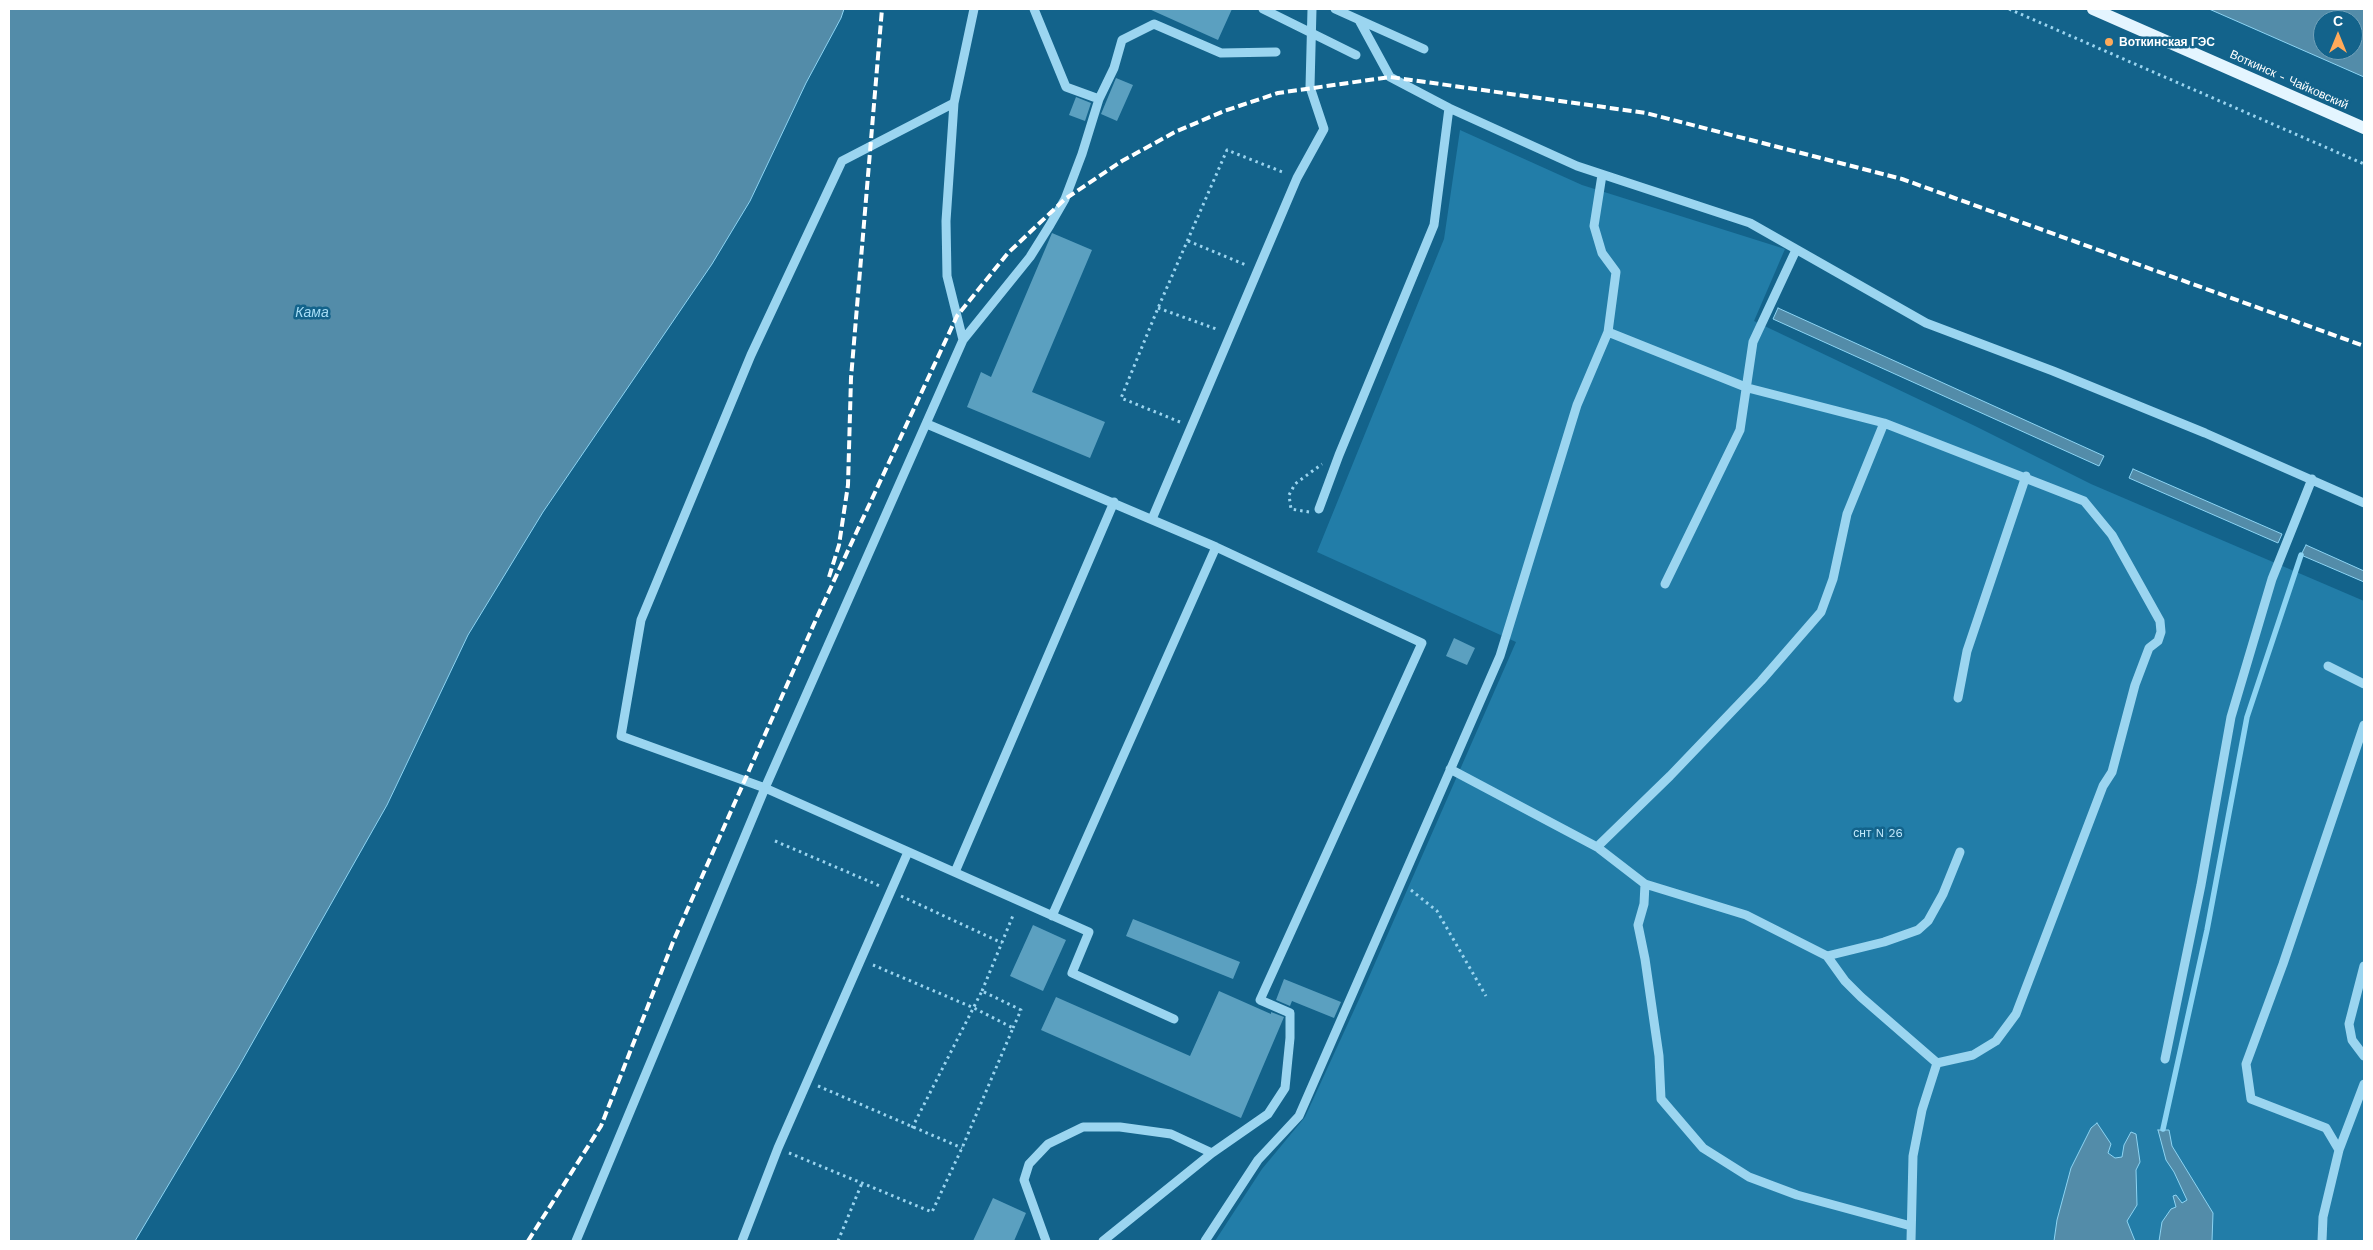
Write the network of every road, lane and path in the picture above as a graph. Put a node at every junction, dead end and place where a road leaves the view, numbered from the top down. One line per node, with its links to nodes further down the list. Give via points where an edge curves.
1 (974, 9): 14 (lane)
2 (1034, 9): 13 (lane, via 1066,87)
3 (1263, 9): 9 (lane)
4 (1312, 9): 9 (lane)
5 (1335, 9): 8 (lane)
6 (2009, 9): 17 (path)
7 (2093, 9): 16 (main road, Воткинск - Чайковский)
8 (1359, 20): 10 (lane); 15 (lane, via 1390,77)
9 (1311, 32): 12 (lane); 19 (lane, via 1310,87 1324,129)
10 (1424, 49)
11 (1276, 52): 13 (lane, via 1222,53 1154,24 1122,40 1114,68)
12 (1356, 55)
13 (1099, 99): 26 (lane, via 1082,154 1050,225 1030,256)
14 (954, 103): 26 (lane, via 946,222 947,276); 45 (lane, via 842,160 751,355 641,620 621,736)
15 (1449, 108): 18 (lane); 31 (lane, via 1434,225)
16 (2364, 128)
17 (2364, 164)
18 (1602, 175): 21 (lane, via 1750,223); 24 (lane, via 1594,226 1602,254 1616,272)
19 (1297, 178): 20 (path, via 1227,150); 22 (lane)
20 (1188, 241): 22 (path); 23 (path)
21 (1796, 250): 27 (lane, via 1752,342); 33 (lane, via 1926,323 2054,370)
22 (1258, 270): 25 (lane)
23 (1158, 308): 25 (path); 30 (path, via 1121,398)
24 (1608, 332): 27 (lane); 44 (lane, via 1577,405 1500,656)
25 (1231, 334): 30 (lane)
26 (963, 340): 29 (lane)
27 (1748, 388): 28 (lane); 39 (lane, via 1740,430)
28 (1884, 423): 32 (lane); 46 (lane, via 1847,514 1833,579 1821,612 1761,681)
29 (927, 424): 34 (lane); 45 (lane)
30 (1192, 427): 37 (lane)
31 (1339, 455): 36 (lane); 36 (path, via 1295,484 1289,496 1291,510 1304,513)
32 (2026, 476): 42 (lane, via 1967,651); 64 (lane, via 2084,501 2112,535 2160,621 2161,632 2144,659 2112,772 2103,786 2016,1014 1996,1041 1973,1055)
33 (2312, 479): 35 (lane); 63 (lane, via 2272,579 2232,717)
34 (1114, 502): 37 (lane); 49 (lane)
35 (2364, 503)
36 (1319, 510)
37 (1152, 519): 38 (lane)
38 (1216, 547): 53 (lane); 71 (lane, via 1422,643 1260,1000 1290,1013 1285,1088 1268,1114)
39 (1664, 584)
40 (2328, 666): 41 (lane)
41 (2364, 684)
42 (1958, 698)
43 (2364, 725): 70 (lane, via 2246,1064 2250,1100 2326,1128)
44 (1450, 768): 46 (lane); 50 (lane)
45 (765, 788): 47 (lane); 74 (lane)
46 (1597, 846): 51 (lane)
47 (908, 852): 49 (lane); 55 (lane)
48 (1960, 852): 54 (lane, via 1939,901 1928,921 1918,930)
49 (955, 872): 52 (lane)
50 (1401, 881): 58 (path, via 1436,911); 79 (lane, via 1298,1116 1258,1160)
51 (1645, 884): 54 (lane, via 1746,915); 73 (lane, via 1638,925 1646,959 1659,1056 1661,1099 1702,1148 1749,1177 1797,1195)
52 (1019, 901): 53 (lane); 57 (path)
53 (1052, 916): 60 (lane, via 1090,932 1072,973)
54 (1827, 956): 64 (lane, via 1844,981)
55 (861, 960): 59 (path); 65 (lane)
56 (2364, 966): 62 (lane, via 2349,1024 2352,1040)
57 (982, 991): 59 (path); 61 (path, via 1021,1010)
58 (1486, 996)
59 (974, 1008): 61 (path); 67 (path)
60 (1174, 1019)
61 (1013, 1028): 69 (path)
62 (2364, 1056)
63 (2165, 1059)
64 (1937, 1063): 73 (lane, via 1922,1110 1913,1156)
65 (808, 1081): 67 (path); 68 (lane)
66 (2364, 1084): 70 (lane)
67 (912, 1128): 69 (path)
68 (778, 1148): 72 (path); 75 (lane)
69 (962, 1148): 72 (path, via 932,1212)
70 (2339, 1150): 81 (lane)
71 (1212, 1153): 77 (lane, via 1171,1134 1120,1127 1083,1127 1048,1144 1029,1164 1024,1180); 78 (lane)
72 (862, 1183): 76 (path)
73 (1911, 1226): 80 (lane)
74 (576, 1241)
75 (742, 1241)
76 (838, 1241)
77 (1046, 1241)
78 (1103, 1241)
79 (1205, 1241)
80 (1911, 1241)
81 (2322, 1241)

